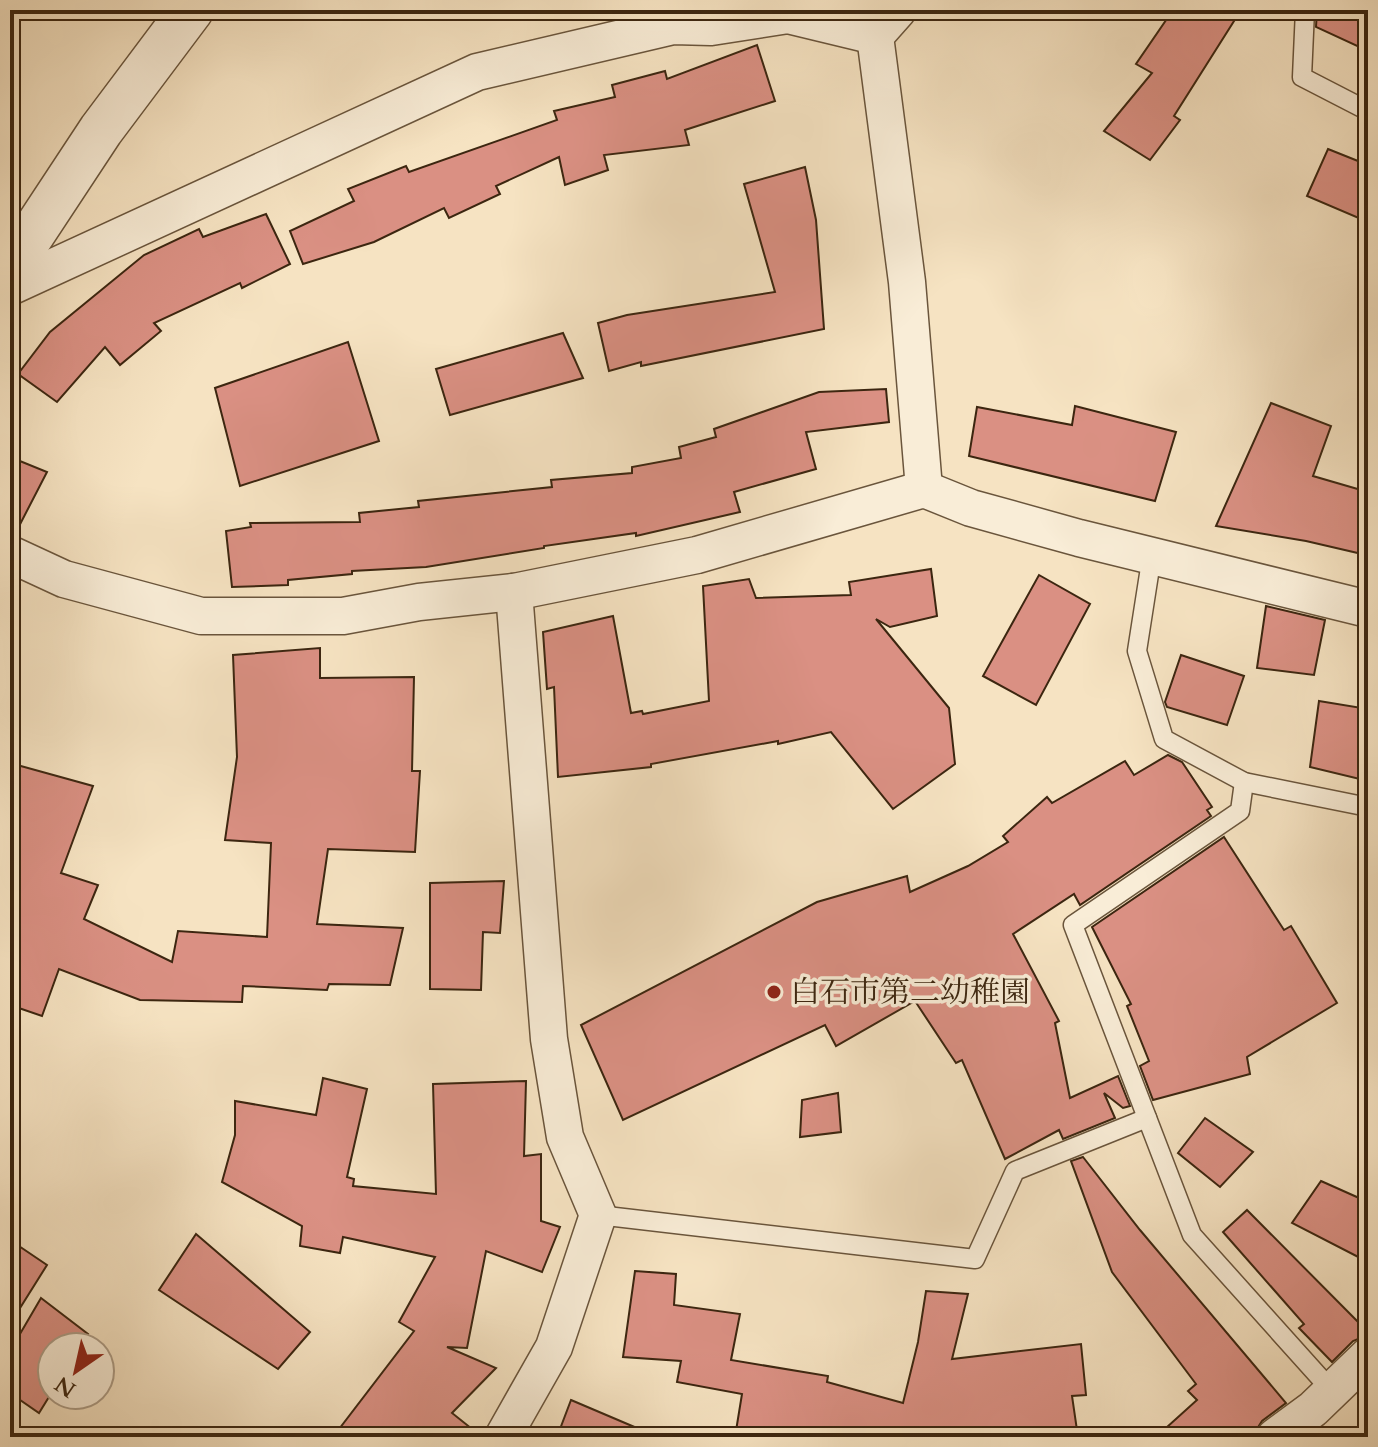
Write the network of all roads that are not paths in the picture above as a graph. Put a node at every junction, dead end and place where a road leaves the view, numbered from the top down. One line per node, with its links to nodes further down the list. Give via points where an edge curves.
1 (191, 10): 6 (street, via 101,130)
2 (1305, 10): 5 (lane, via 1302,77)
3 (715, 19): 4 (street, via 788,15); 7 (street, via 477,72)
4 (886, 23): 8 (street)
5 (1368, 111)
6 (10, 268)
7 (10, 287)
8 (924, 489): 10 (street, via 971,508); 11 (street, via 697,555)
9 (10, 554): 11 (street, via 64,579 201,616 343,616)
10 (1152, 555): 12 (street); 13 (lane, via 1137,651 1164,739)
11 (514, 592): 16 (street, via 549,1039 565,1137)
12 (1368, 609)
13 (1244, 782): 14 (lane); 15 (lane, via 1240,811 1073,925)
14 (1368, 807)
15 (1147, 1118): 16 (lane, via 1015,1171 975,1259); 18 (lane, via 1192,1235)
16 (598, 1215): 19 (street, via 554,1347)
17 (1368, 1356): 18 (street)
18 (1332, 1391): 20 (street)
19 (503, 1437)
20 (1275, 1437)

